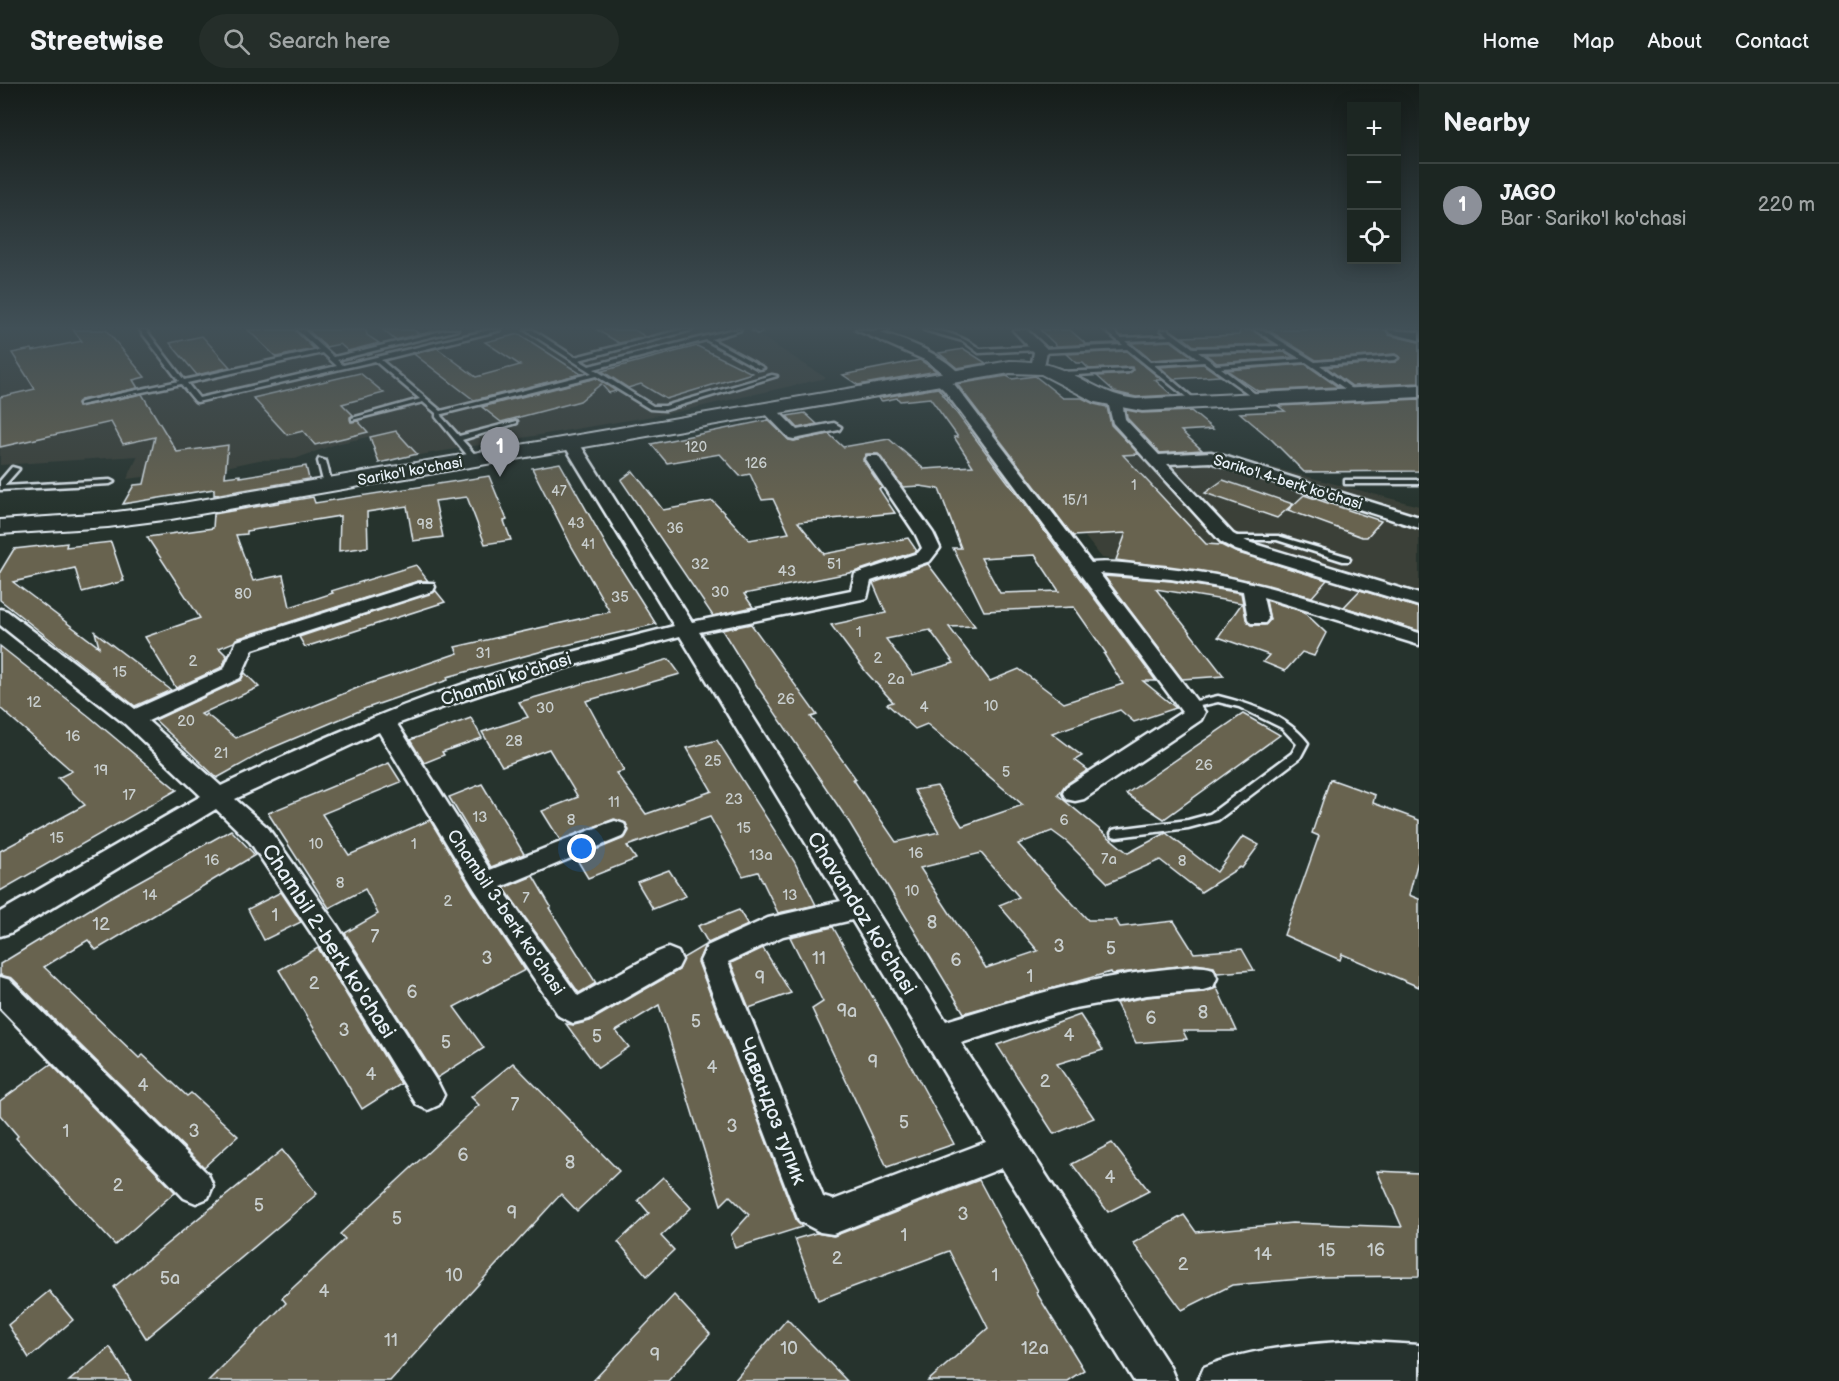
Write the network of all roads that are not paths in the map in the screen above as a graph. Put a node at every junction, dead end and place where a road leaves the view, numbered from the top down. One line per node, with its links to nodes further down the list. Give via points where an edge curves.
1 (141, 391): 20 (lane)
2 (190, 391): 3 (lane, via 197,400)
3 (239, 391)
4 (414, 391): 16 (lane)
5 (528, 391): 22 (lane)
6 (623, 391): 7 (lane, via 652,408 665,408)
7 (725, 391)
8 (872, 391): 21 (main road, Sariko'l ko'chasi)
9 (952, 391): 44 (street)
10 (1088, 391): 18 (main road, Sariko'l ko'chasi)
11 (1181, 391): 19 (lane)
12 (1247, 391): 17 (lane)
13 (1353, 391): 15 (lane)
14 (1419, 392): 15 (main road, Sariko'l ko'chasi)
15 (1358, 394): 17 (main road, Sariko'l ko'chasi)
16 (425, 400): 22 (lane); 23 (lane)
17 (1260, 400): 19 (main road, Sariko'l ko'chasi)
18 (1116, 402): 19 (main road, Sariko'l ko'chasi); 32 (street, via 1118,420)
19 (1196, 403)
20 (81, 404)
21 (768, 408): 25 (street, via 794,435); 27 (main road, Sariko'l ko'chasi)
22 (440, 412): 26 (lane, via 438,416)
23 (354, 419)
24 (515, 422): 26 (lane)
25 (834, 428)
26 (457, 439): 30 (lane)
27 (571, 442): 30 (main road, Sariko'l ko'chasi); 50 (street, Chavandoz ko'chasi)
28 (1251, 456): 29 (street)
29 (1211, 457): 32 (street, Sariko'l 4-berk ko'chasi); 40 (street, Sariko'l 4-berk ko'chasi)
30 (475, 459): 38 (main road, Sariko'l ko'chasi)
31 (873, 459): 50 (street, Chambil ko'chasi, via 924,533 931,548 924,556 862,578 860,594)
32 (1154, 460): 42 (street)
33 (322, 461): 38 (lane)
34 (15, 469): 39 (lane)
35 (1348, 482): 36 (lane)
36 (1419, 482)
37 (110, 483): 39 (lane)
38 (328, 485): 41 (main road, Sariko'l ko'chasi, via 150,515)
39 (0, 486)
40 (1419, 523)
41 (1, 528)
42 (1227, 538): 43 (lane, via 1278,538); 47 (street, via 1242,546)
43 (1346, 559)
44 (1088, 568): 46 (street, via 1171,573); 52 (street)
45 (426, 587): 53 (street, via 244,645 233,673)
46 (1252, 587): 49 (street); 51 (street)
47 (1419, 600)
48 (0, 615): 53 (street, Chambil 2-berk ko'chasi)
49 (1258, 619)
50 (686, 629): 54 (street, Chambil ko'chasi, via 464,691); 60 (street, Chavandoz ko'chasi)
51 (1419, 639)
52 (1191, 705): 55 (street, via 1193,715); 58 (lane, via 1218,699 1242,705 1286,726 1303,743 1296,755 1214,817)
53 (133, 719): 56 (street, Chambil 2-berk ko'chasi)
54 (384, 721): 56 (street, Chambil ko'chasi); 59 (street, Chambil 3-berk ko'chasi)
55 (1075, 793)
56 (218, 797): 61 (street, Chambil ko'chasi); 66 (street, Chambil 2-berk ko'chasi, via 259,835 328,935)
57 (615, 830): 59 (street)
58 (1117, 833)
59 (484, 883): 62 (street, Chambil 3-berk ko'chasi, via 573,1010)
60 (859, 908): 65 (street, Chavandoz ko'chasi); 67 (street, Чавандоз тупик, via 778,926 717,954 714,961 811,1209 833,1217)
61 (0, 925)
62 (668, 960)
63 (1203, 978): 65 (street, via 1070,997)
64 (0, 989): 68 (street)
65 (940, 1036): 67 (street, Chavandoz ko'chasi)
66 (428, 1095)
67 (1009, 1149): 70 (street, Chavandoz ko'chasi)
68 (196, 1186)
69 (1419, 1364): 71 (street, via 1351,1360 1283,1366)
70 (1156, 1381)
71 (1218, 1381)

